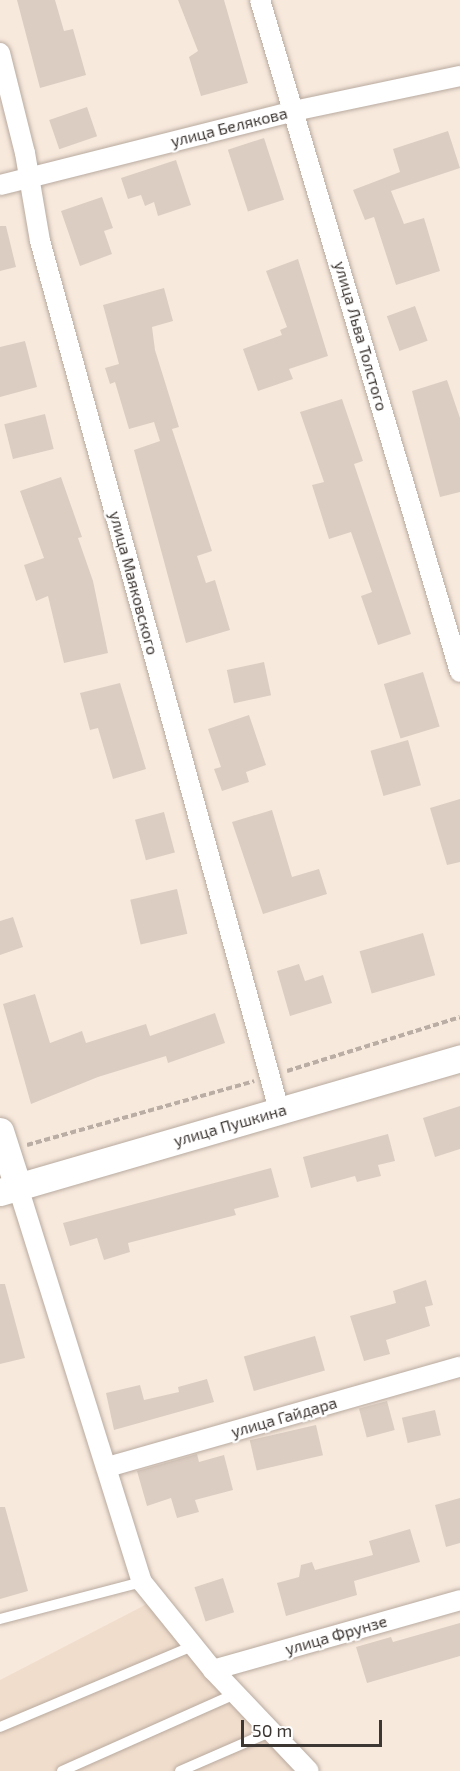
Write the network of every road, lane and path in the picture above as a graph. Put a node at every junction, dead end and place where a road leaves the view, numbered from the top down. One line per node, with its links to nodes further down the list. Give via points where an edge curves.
1 (260, 0): 4 (street, улица Льва Толстого)
2 (0, 53): 5 (street, улица Маяковского)
3 (460, 76): 4 (street, улица Белякова)
4 (294, 111): 5 (street, улица Белякова); 7 (street, улица Льва Толстого)
5 (29, 177): 6 (street, улица Белякова); 10 (street, улица Маяковского, via 40,241)
6 (0, 185)
7 (460, 672)
8 (460, 1017): 10 (path)
9 (460, 1058): 11 (street, улица Пушкина)
10 (269, 1077): 11 (street, улица Маяковского); 12 (path)
11 (279, 1110): 13 (street, улица Пушкина)
12 (3, 1140): 13 (street)
13 (9, 1190): 15 (street)
14 (460, 1367): 15 (street, улица Гайдара)
15 (108, 1467): 16 (street)
16 (142, 1582): 18 (lane); 19 (street)
17 (460, 1600): 20 (street, улица Фрунзе)
18 (0, 1618)
19 (193, 1646): 20 (street); 22 (lane)
20 (213, 1670): 21 (street)
21 (237, 1692): 23 (street); 24 (lane)
22 (0, 1726)
23 (272, 1731): 25 (lane); 26 (street)
24 (62, 1771)
25 (180, 1771)
26 (309, 1771)

